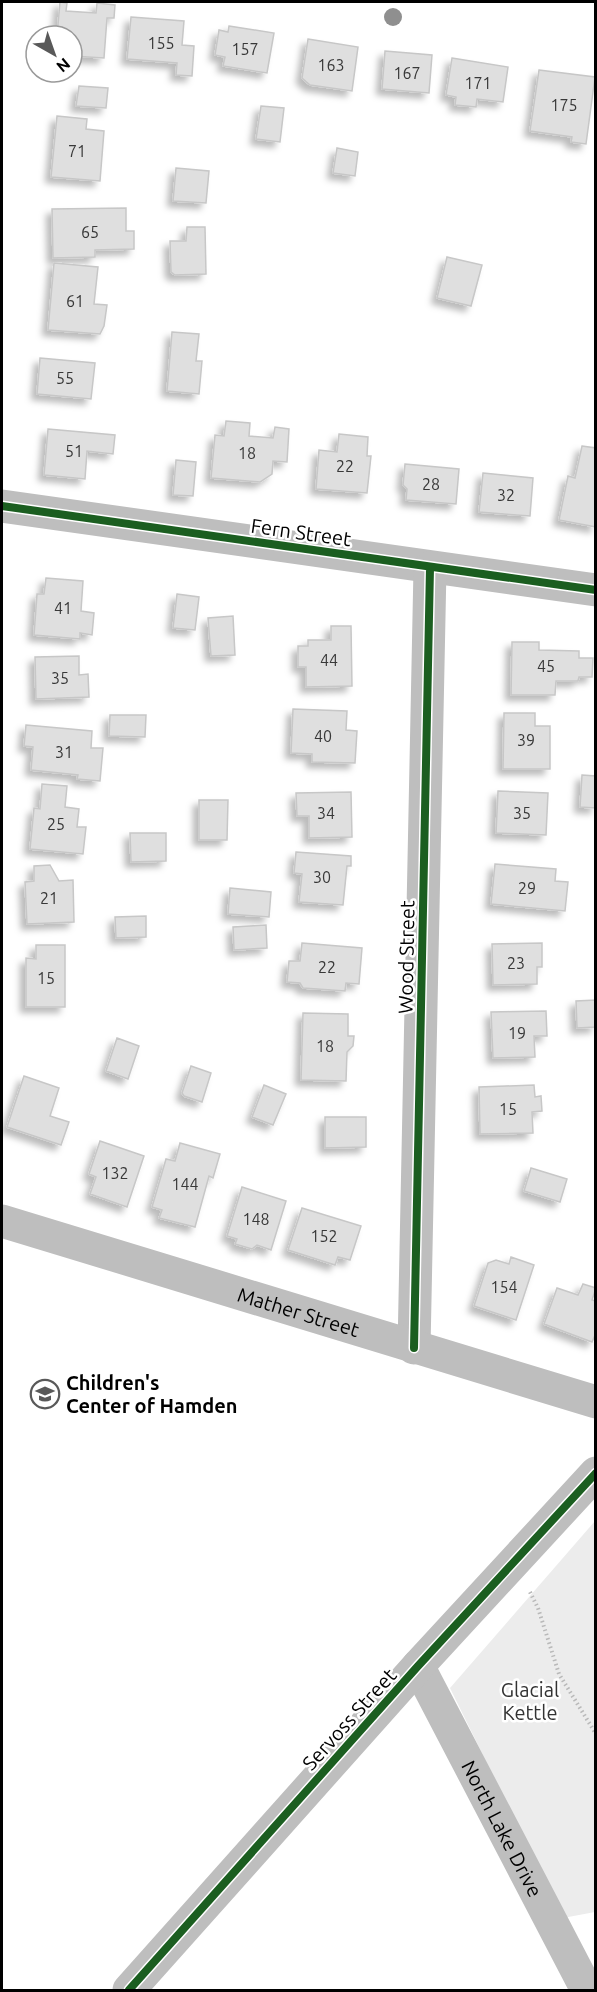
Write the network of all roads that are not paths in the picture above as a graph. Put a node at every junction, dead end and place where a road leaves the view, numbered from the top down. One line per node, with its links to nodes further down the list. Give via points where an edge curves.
1 (2, 506): 2 (street, Fern Street)
2 (430, 568): 3 (street, Fern Street); 5 (street, Wood Street)
3 (596, 590)
4 (2, 1221): 5 (street, Mather Street)
5 (414, 1348): 6 (street, Mather Street)
6 (596, 1402)
7 (596, 1473): 8 (street, Servoss Street)
8 (418, 1666): 9 (street, Servoss Street); 10 (street, North Lake Drive)
9 (129, 1990)
10 (587, 1990)

